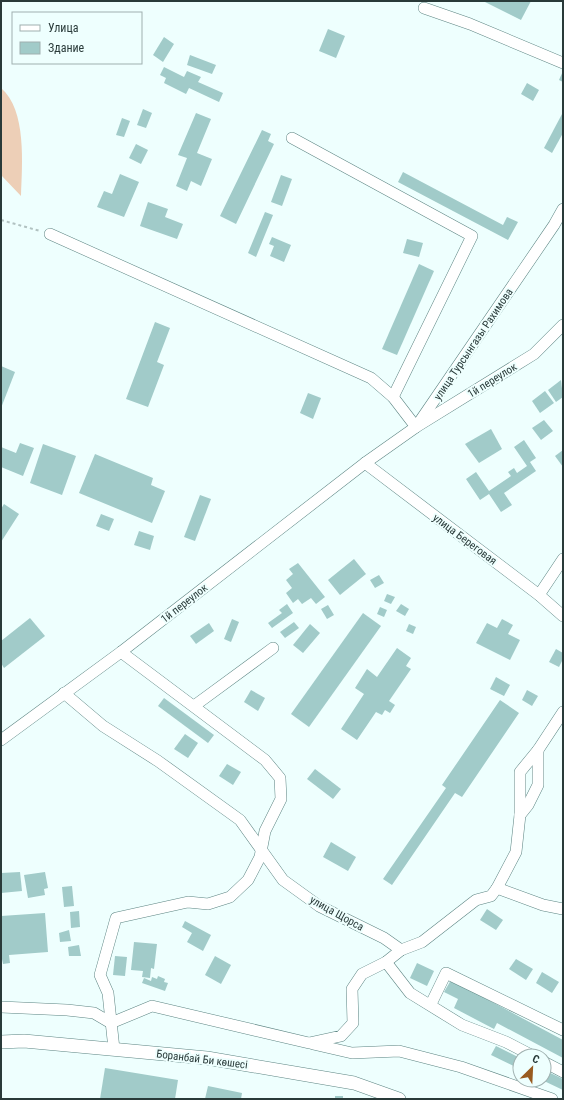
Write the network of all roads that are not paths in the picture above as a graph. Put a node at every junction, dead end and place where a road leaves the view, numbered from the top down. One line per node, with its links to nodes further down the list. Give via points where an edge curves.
1 (424, 8): 2 (street, via 470,24)
2 (563, 63)
3 (292, 138): 8 (street, via 472,236)
4 (563, 209): 5 (street, улица Турсынгазы Рахимова)
5 (558, 227): 9 (street, улица Турсынгазы Рахимова)
6 (50, 234): 8 (street, via 371,378)
7 (563, 326): 9 (street, 1й переулок, via 534,354)
8 (393, 397): 9 (street)
9 (416, 427): 10 (street, улица Турсынгазы Рахимова)
10 (366, 463): 12 (street, улица Береговая); 15 (street, 1й переулок)
11 (563, 559): 12 (street)
12 (539, 595): 13 (street, улица Береговая)
13 (563, 616)
14 (273, 648): 17 (street)
15 (121, 652): 16 (street, 1й переулок); 17 (street)
16 (64, 693): 19 (street, 1й переулок); 22 (street, улица Щорса, via 103,726 158,761 240,820)
17 (194, 706): 22 (street, via 265,760 280,778 281,799 265,831)
18 (563, 712): 20 (street)
19 (1, 740)
20 (538, 750): 21 (street, via 538,785); 21 (street, via 520,772)
21 (520, 815): 23 (street, via 516,852)
22 (263, 850): 25 (street, улица Щорса, via 283,880 319,906 384,938); 29 (street, via 248,880 230,897 208,904 188,902 116,918 100,975 108,994)
23 (497, 888): 24 (street); 25 (street, via 490,896 476,900 422,942)
24 (563, 910)
25 (402, 950): 26 (street)
26 (386, 962): 27 (street, via 410,993); 32 (street, via 362,974 352,989 353,1023 341,1036)
27 (430, 1004): 30 (street, via 446,973); 33 (street, via 462,1025)
28 (1, 1007): 29 (street, via 94,1013)
29 (112, 1023): 32 (street, via 152,1006); 34 (street)
30 (563, 1030)
31 (1, 1042): 34 (main road, Боранбай Би көшесі, via 24,1041)
32 (309, 1043): 38 (street, via 352,1053 400,1051 462,1067)
33 (518, 1048)
34 (114, 1049): 37 (main road, Боранбай Би көшесі, via 207,1058 354,1083)
35 (552, 1066): 36 (street)
36 (563, 1072)
37 (399, 1099)
38 (552, 1099)

